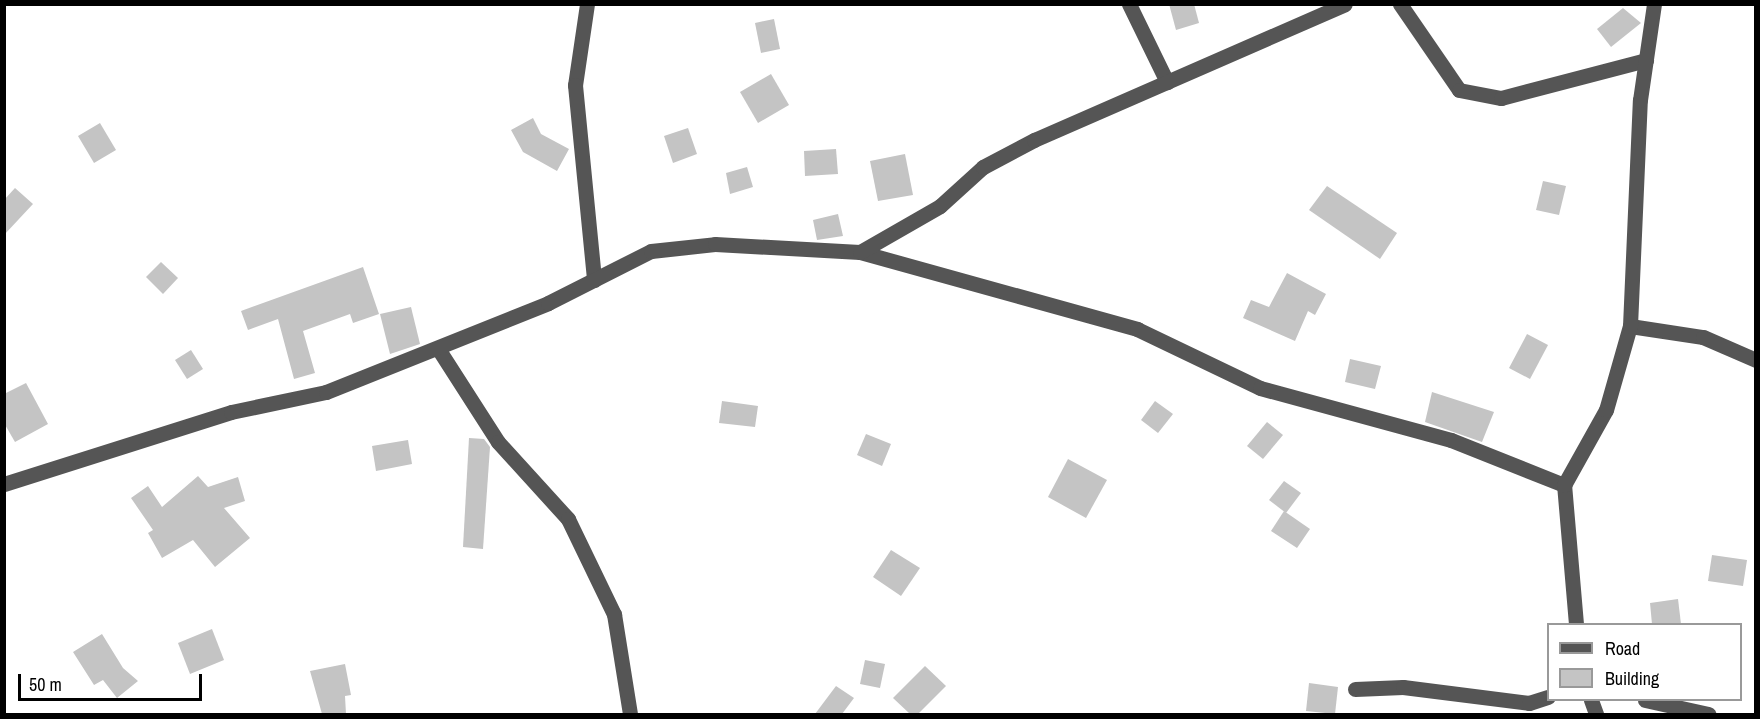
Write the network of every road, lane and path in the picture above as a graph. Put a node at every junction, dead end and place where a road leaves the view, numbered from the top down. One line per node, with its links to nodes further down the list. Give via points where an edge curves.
1 (587, 4): 9 (street, via 589,20 575,85)
2 (1129, 4): 7 (street)
3 (1345, 4): 7 (street)
4 (1400, 4): 6 (street, via 1459,90 1501,98)
5 (1654, 4): 6 (street)
6 (1646, 60): 10 (street)
7 (1167, 82): 8 (street, via 983,167 940,206)
8 (860, 252): 9 (street, via 704,245 651,251); 14 (street, via 1137,329 1260,388 1451,441)
9 (594, 280): 11 (street)
10 (1630, 326): 12 (street, via 1703,338); 14 (street, via 1605,410)
11 (439, 350): 13 (street, via 326,392 231,412); 19 (street, via 498,442 568,519 614,614)
12 (1755, 360)
13 (4, 484)
14 (1564, 485): 15 (street)
15 (1576, 623)
16 (1355, 689): 17 (street, via 1403,687 1529,703)
17 (1547, 697)
18 (1653, 701): 20 (street)
19 (630, 714)
20 (1708, 714)

